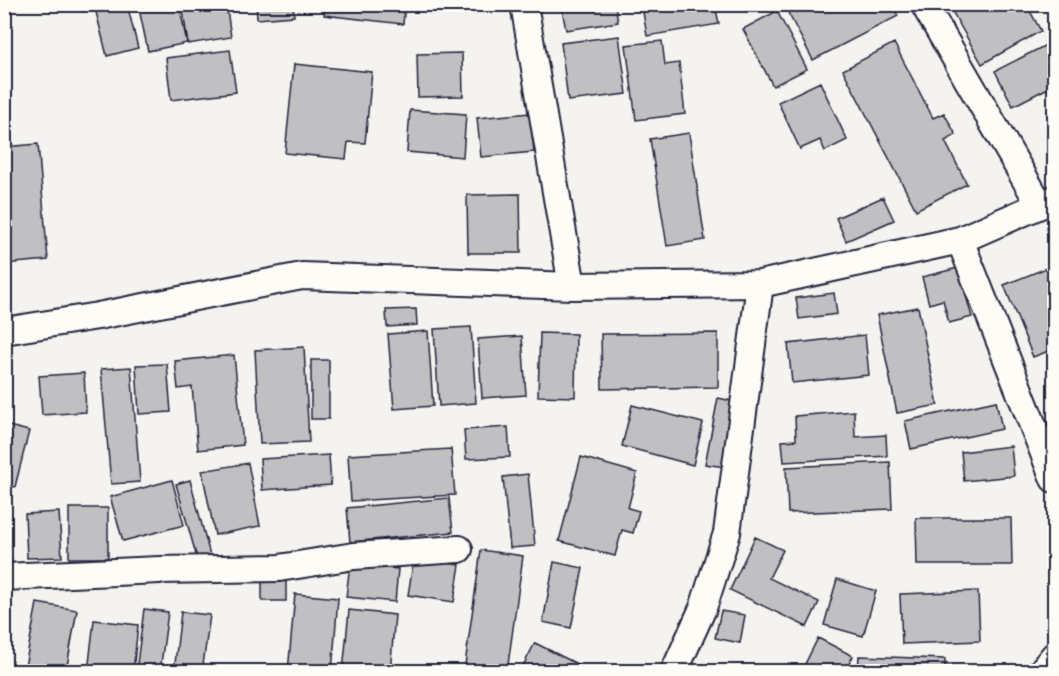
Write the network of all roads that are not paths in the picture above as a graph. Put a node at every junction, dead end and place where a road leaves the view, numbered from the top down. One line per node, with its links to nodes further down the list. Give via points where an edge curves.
1 (525, 4): 6 (street)
2 (924, 4): 3 (street)
3 (1047, 202): 4 (street)
4 (960, 240): 5 (street); 8 (street)
5 (760, 284): 6 (street); 12 (street, via 727,533 703,608)
6 (572, 286): 7 (street, via 302,276)
7 (4, 331)
8 (1054, 479)
9 (459, 549): 10 (street, via 354,556 279,568)
10 (4, 577)
11 (1054, 656): 13 (street)
12 (674, 672)
13 (1041, 672)

